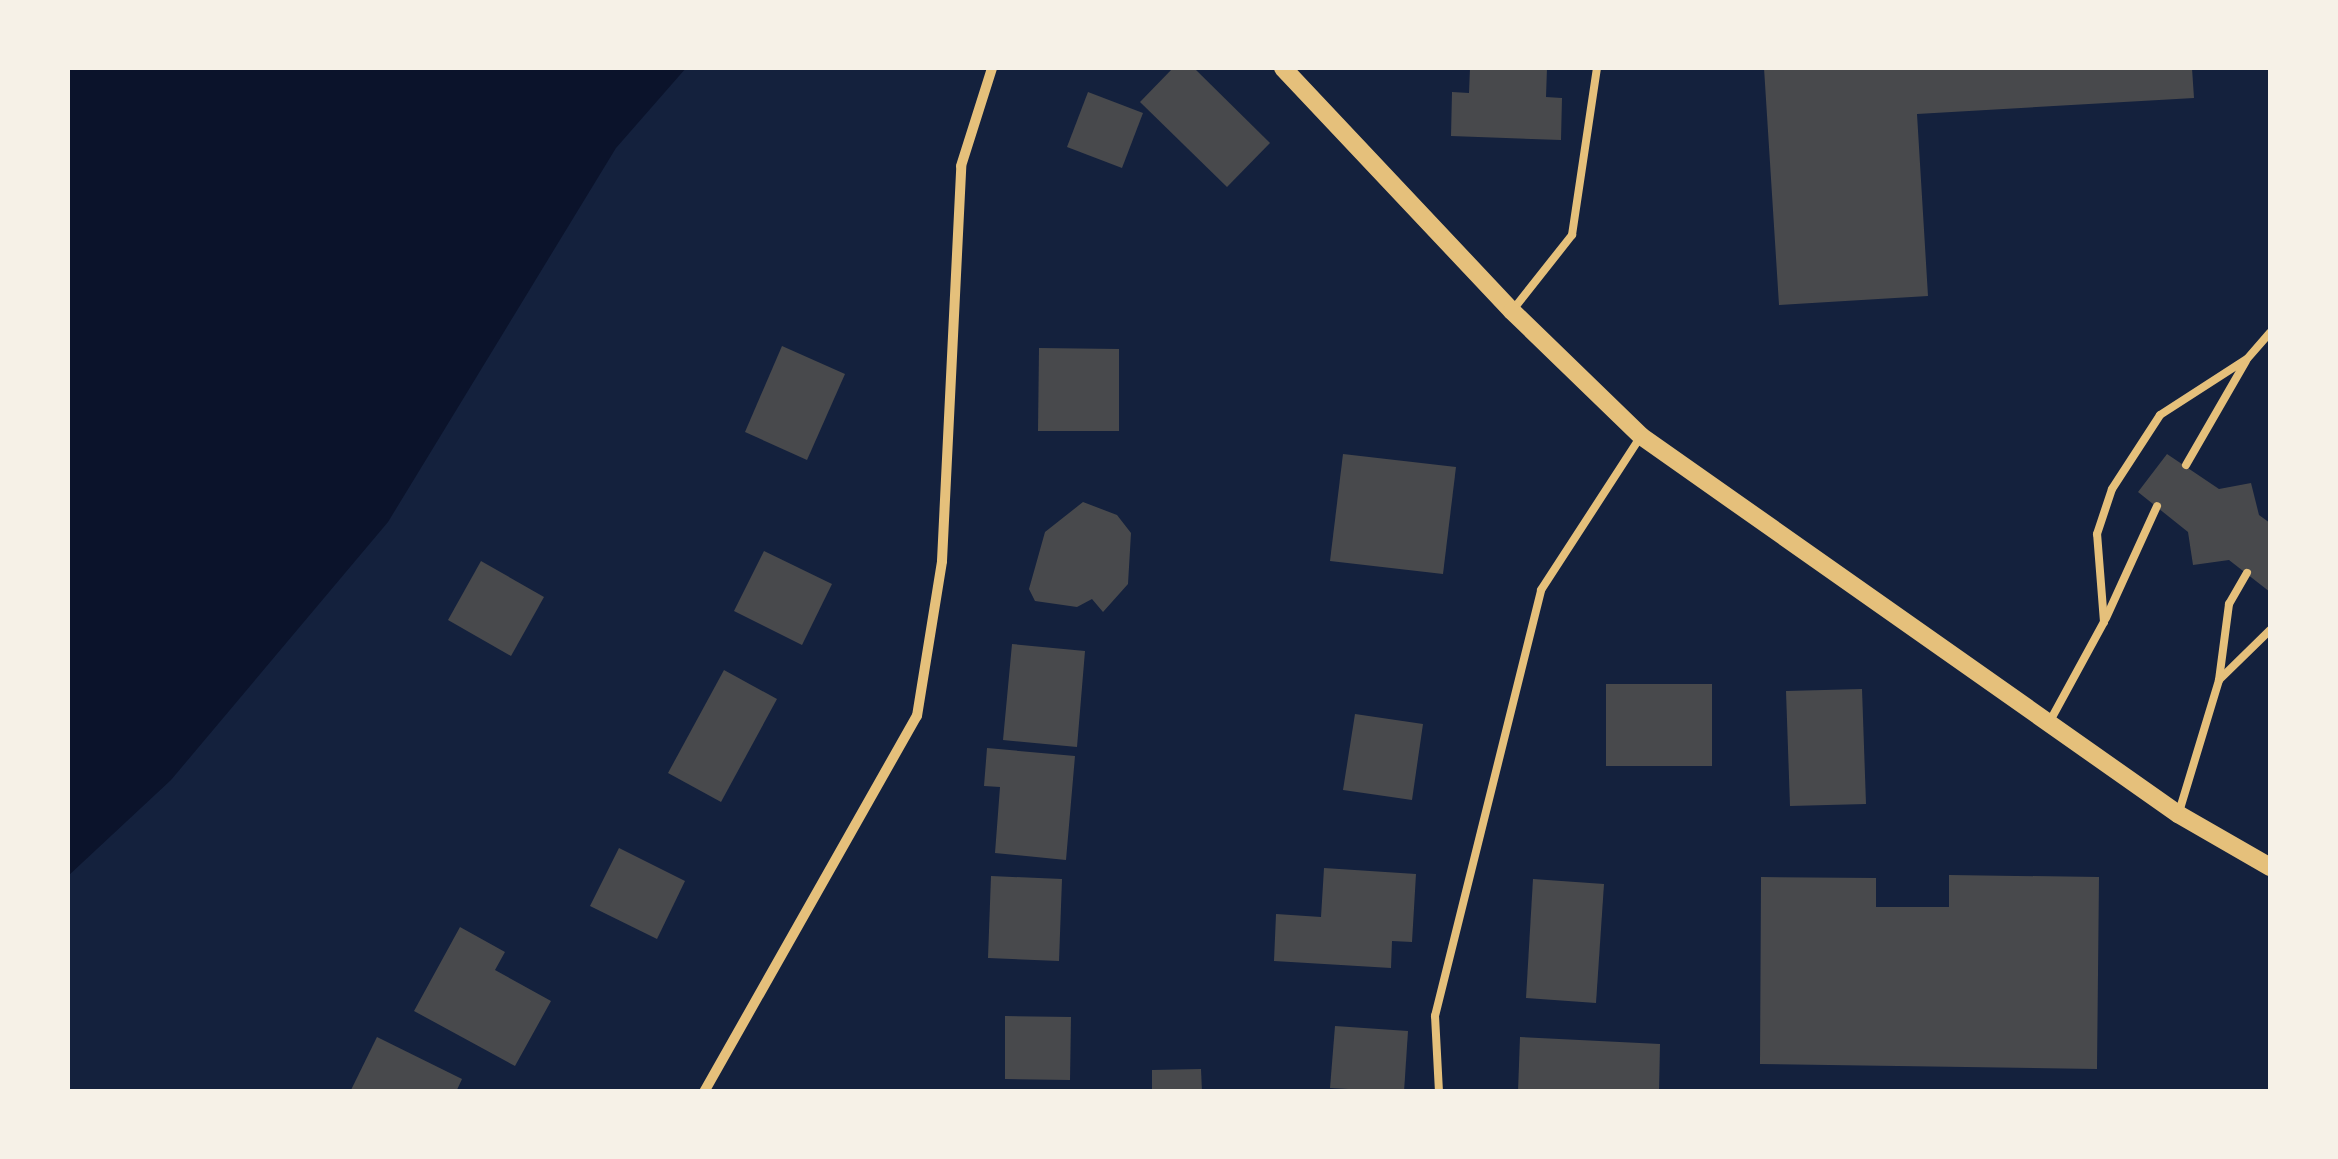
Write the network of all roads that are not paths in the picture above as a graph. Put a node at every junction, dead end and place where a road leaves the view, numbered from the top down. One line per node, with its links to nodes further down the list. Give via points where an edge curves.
1 (992, 68): 17 (street, via 961,166 942,562 917,716)
2 (1284, 68): 4 (street)
3 (1597, 68): 4 (lane, via 1572,234)
4 (1512, 310): 7 (street)
5 (2270, 333): 6 (lane)
6 (2247, 359): 8 (lane); 11 (lane, via 2160,415 2112,489 2097,534)
7 (1641, 436): 14 (street); 18 (lane, via 1540,590 1435,1016)
8 (2186, 465)
9 (2158, 506): 11 (lane)
10 (2247, 573): 13 (lane, via 2229,604)
11 (2104, 622): 14 (lane)
12 (2270, 630): 13 (lane)
13 (2219, 680): 15 (lane)
14 (2049, 723): 15 (street)
15 (2178, 814): 16 (street)
16 (2270, 867)
17 (704, 1092)
18 (1440, 1092)

